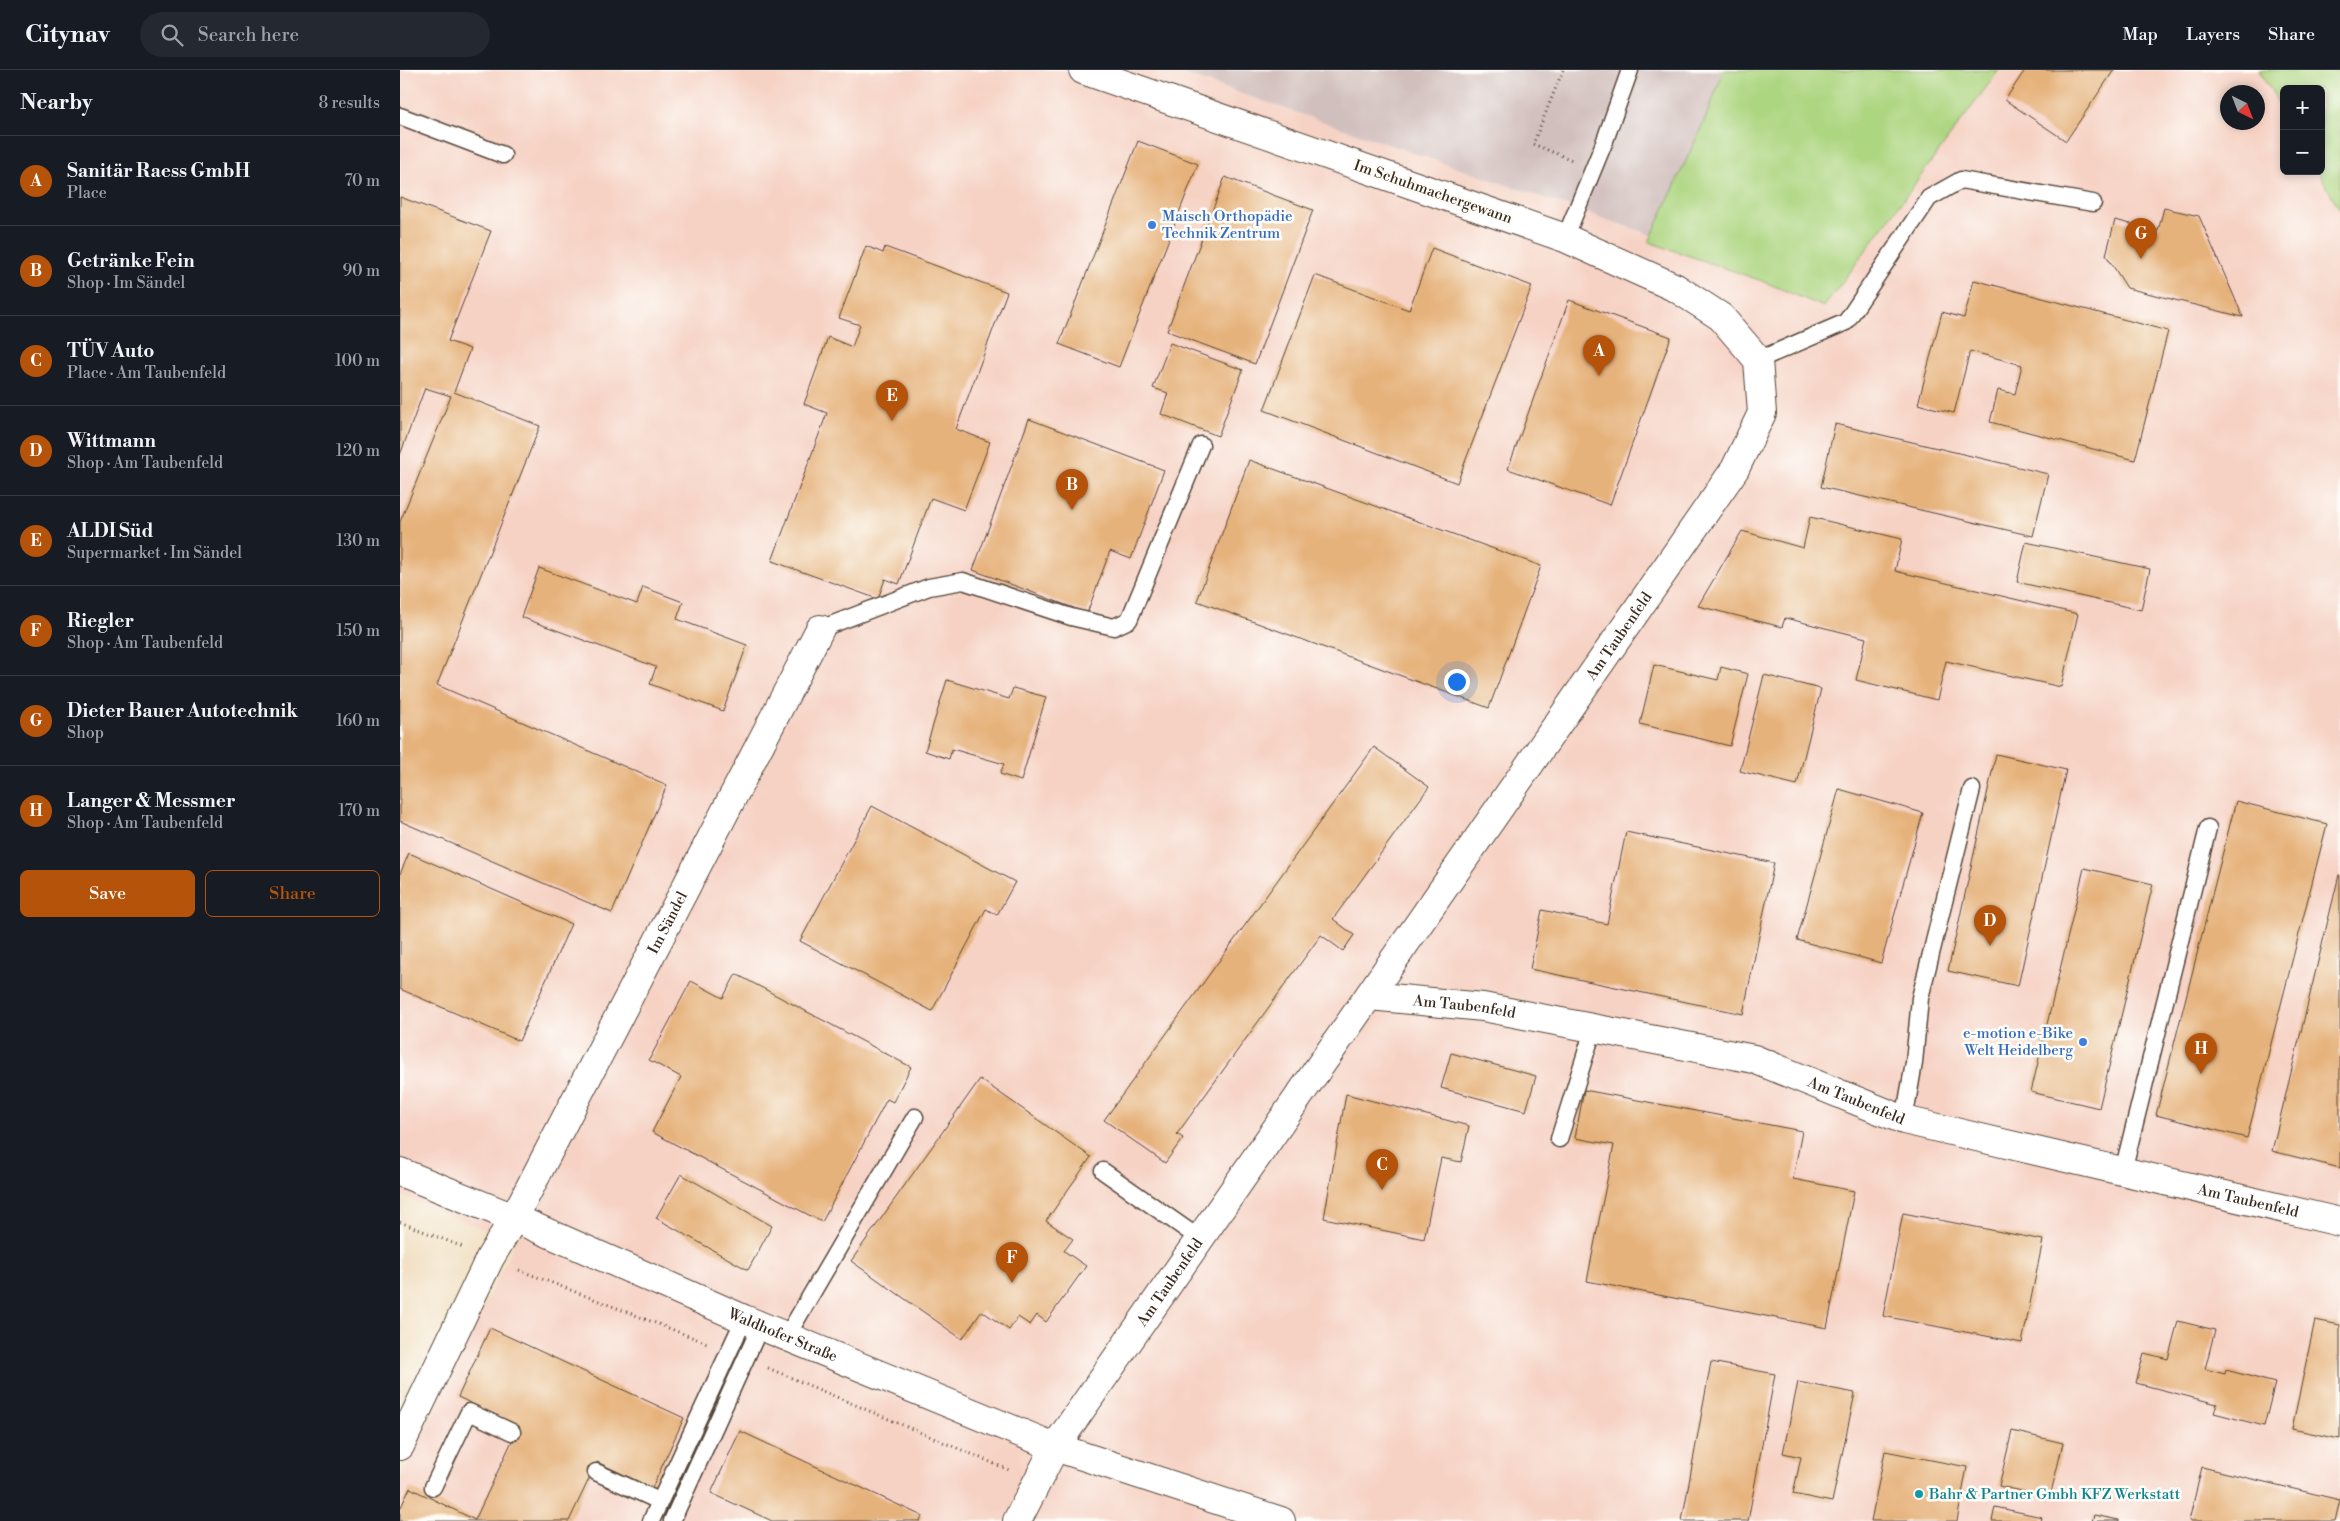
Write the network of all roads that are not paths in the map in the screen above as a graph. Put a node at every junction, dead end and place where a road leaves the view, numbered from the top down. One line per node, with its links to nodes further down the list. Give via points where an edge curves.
1 (1083, 70): 6 (street, Im Schuhmachergewann)
2 (1630, 70): 6 (lane)
3 (400, 116): 4 (lane)
4 (503, 155)
5 (2093, 203): 7 (lane, via 1961,180 1930,198 1846,322)
6 (1565, 238): 7 (street, Im Schuhmachergewann, via 1676,288 1721,317)
7 (1758, 360): 12 (street, Am Taubenfeld, via 1762,413 1735,469)
8 (1201, 445): 9 (lane, via 1129,620 1114,627 1071,617 963,581 929,587)
9 (820, 629): 20 (street, Im Sändel)
10 (1972, 789): 15 (lane, via 1920,998 1914,1063)
11 (2208, 828): 18 (lane)
12 (1370, 996): 13 (street, Am Taubenfeld, via 1483,1006); 22 (street, Am Taubenfeld)
13 (1594, 1027): 15 (street, Am Taubenfeld, via 1754,1059); 16 (lane)
14 (915, 1117): 24 (lane)
15 (1904, 1120): 18 (street, Am Taubenfeld)
16 (1560, 1140)
17 (1103, 1170): 22 (lane)
18 (2123, 1171): 21 (street, Am Taubenfeld)
19 (400, 1172): 20 (street, Waldhofer Straße)
20 (514, 1218): 23 (street, Waldhofer Straße); 26 (street, via 490,1258)
21 (2340, 1222)
22 (1200, 1240): 27 (street, Am Taubenfeld)
23 (753, 1322): 24 (street, Waldhofer Straße); 30 (lane); 32 (lane)
24 (786, 1336): 27 (street, Waldhofer Straße)
25 (512, 1432): 29 (lane, via 470,1412)
26 (400, 1446)
27 (1055, 1447): 33 (street, Am Taubenfeld); 34 (street)
28 (596, 1472): 30 (lane)
29 (433, 1487)
30 (660, 1501): 31 (lane)
31 (651, 1521)
32 (672, 1521)
33 (1016, 1521)
34 (1281, 1521)

